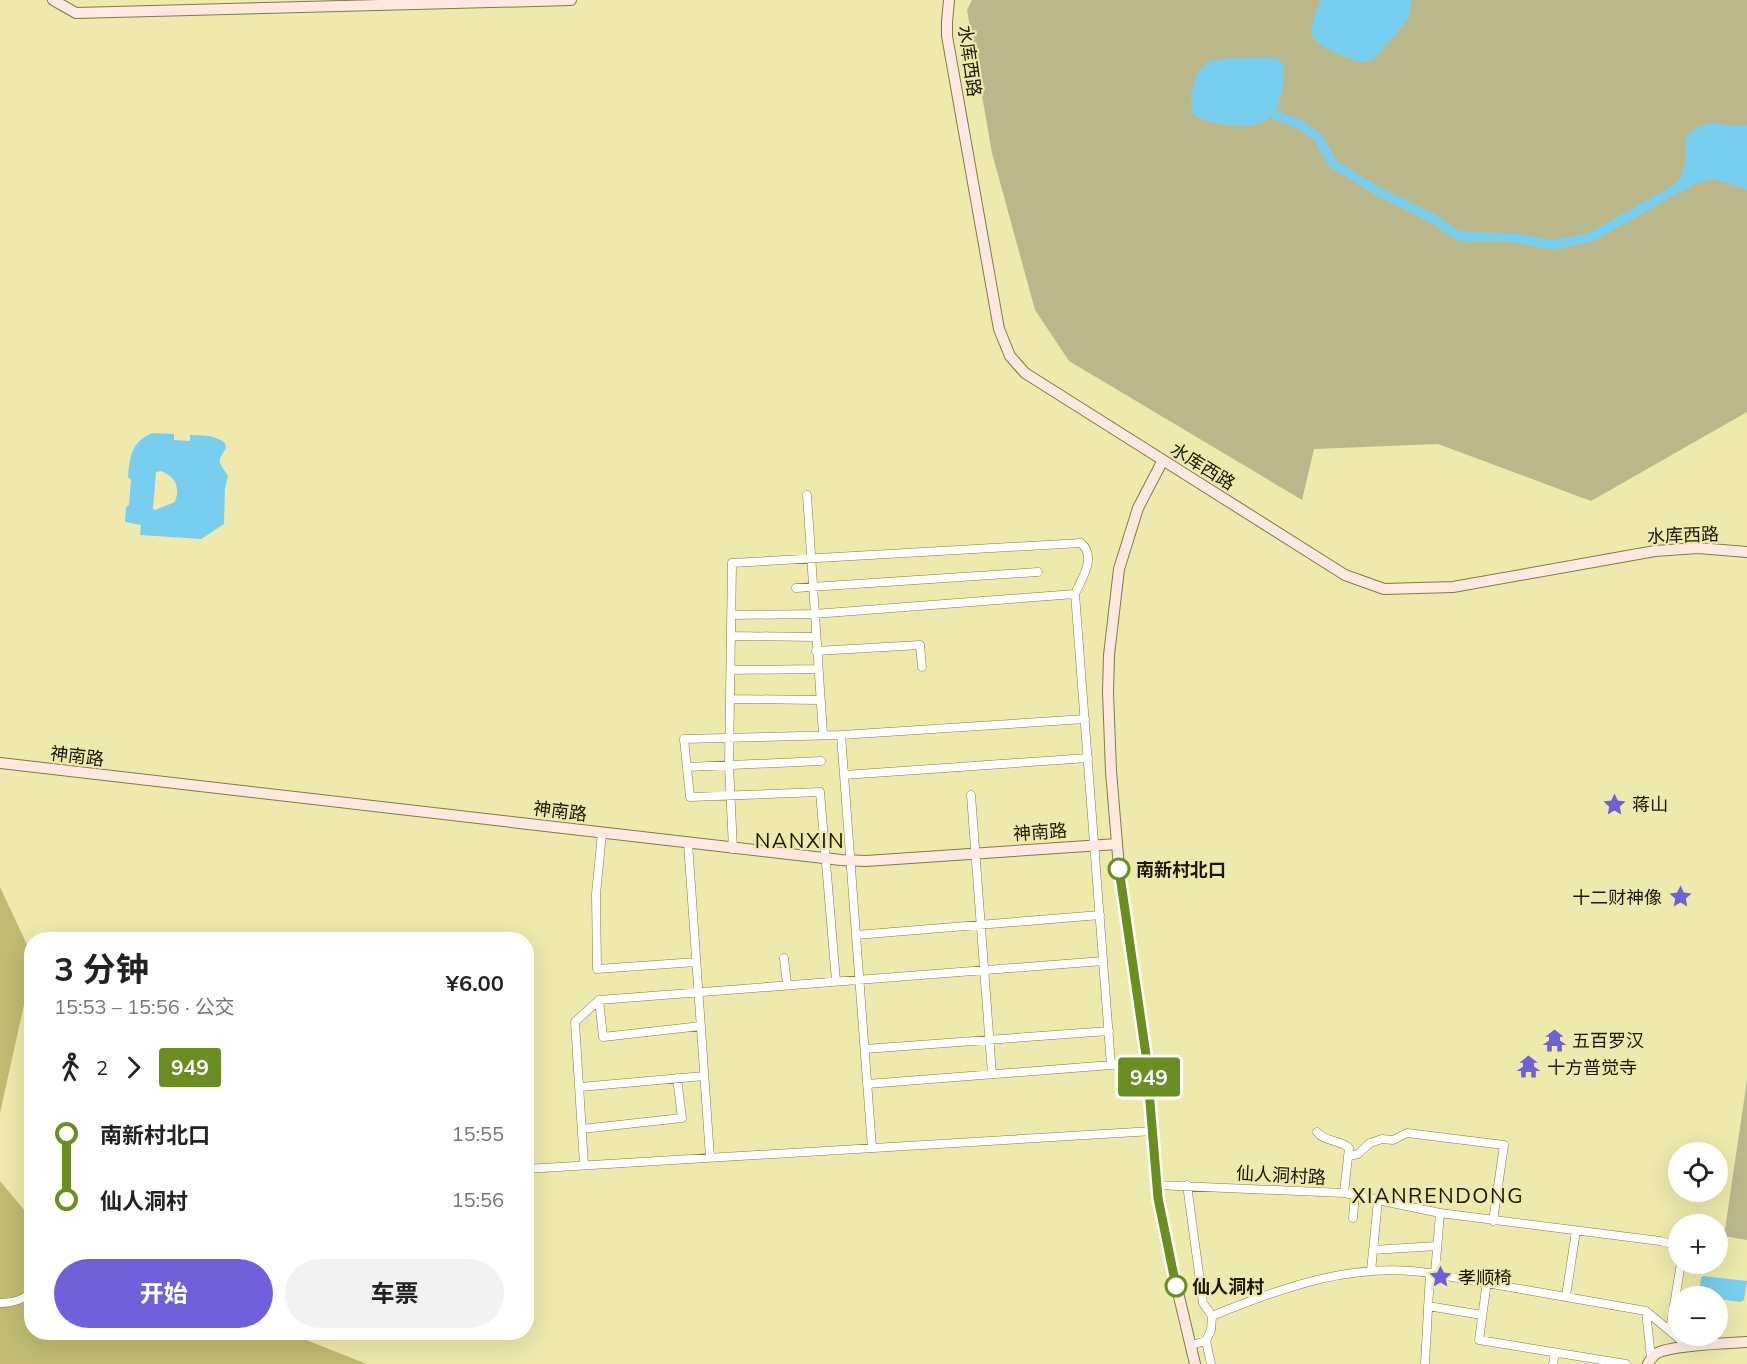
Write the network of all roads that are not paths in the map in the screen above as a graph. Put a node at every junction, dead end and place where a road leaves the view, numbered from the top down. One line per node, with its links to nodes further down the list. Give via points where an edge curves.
1 (53, 0): 4 (street, via 76,13)
2 (571, 0): 4 (street)
3 (950, 0): 5 (street, 水库西路, via 947,36 1005,346 1025,373)
4 (179, 5)
5 (1163, 460): 7 (street, 水库西路, via 1345,575 1384,590 1453,587 1655,551 1698,548); 37 (street, via 1138,508 1126,542 1113,605 1108,692)
6 (807, 495): 8 (street)
7 (1747, 552)
8 (810, 559): 10 (street); 12 (street, via 1081,543 1090,558); 14 (street, via 732,563)
9 (1038, 572): 10 (street)
10 (812, 587): 11 (street); 13 (street)
11 (796, 588)
12 (1075, 594): 13 (street); 23 (street)
13 (814, 614): 14 (street); 16 (street)
14 (732, 615): 15 (street)
15 (732, 636): 16 (street); 20 (street)
16 (815, 637): 17 (street)
17 (816, 651): 18 (street, via 920,645); 19 (street)
18 (922, 667)
19 (818, 669): 20 (street); 22 (street)
20 (731, 670): 21 (street)
21 (730, 699): 22 (street); 26 (street)
22 (820, 700): 24 (street)
23 (1085, 719): 25 (street); 27 (street)
24 (823, 734): 25 (street); 26 (street)
25 (841, 735): 32 (street)
26 (729, 736): 30 (street); 31 (street, via 684,739)
27 (1088, 758): 32 (street); 38 (street)
28 (821, 761): 30 (street)
29 (0, 763): 35 (street, 神南路)
30 (729, 765): 31 (street); 34 (street)
31 (687, 767): 34 (street, via 690,797)
32 (844, 775): 42 (street)
33 (971, 795): 40 (street)
34 (729, 796): 39 (street); 41 (street, via 820,792)
35 (602, 832): 36 (street, 神南路); 48 (street, via 596,894 597,969)
36 (688, 843): 39 (street, 神南路); 48 (street)
37 (1117, 844): 38 (street, 神南路); 59 (street)
38 (1095, 845): 40 (street, 神南路); 43 (street)
39 (733, 849): 41 (street, 神南路)
40 (975, 854): 42 (street, 神南路); 44 (street)
41 (826, 859): 42 (street, 神南路); 51 (street)
42 (851, 861): 45 (street)
43 (1100, 915): 44 (street); 47 (street)
44 (981, 925): 45 (street); 49 (street)
45 (856, 935): 50 (street)
46 (784, 958): 52 (street)
47 (1104, 961): 49 (street); 56 (street)
48 (696, 962): 53 (street)
49 (984, 970): 50 (street); 57 (street)
50 (860, 980): 51 (street); 58 (street)
51 (836, 981): 52 (street)
52 (787, 985): 53 (street)
53 (698, 992): 54 (street); 55 (street)
54 (599, 1000): 55 (street, via 603,1037); 65 (street, via 575,1022)
55 (701, 1026): 62 (street)
56 (1109, 1031): 57 (street); 60 (street)
57 (989, 1040): 58 (street); 61 (street)
58 (865, 1049): 64 (street)
59 (1147, 1062): 60 (street); 67 (street)
60 (1111, 1065): 61 (street)
61 (992, 1074): 64 (street)
62 (704, 1076): 63 (street); 71 (street)
63 (677, 1078): 65 (street); 66 (street, via 681,1118)
64 (867, 1084): 69 (street)
65 (579, 1087): 66 (street)
66 (582, 1129): 72 (street)
67 (1153, 1131): 69 (street); 74 (street)
68 (1317, 1132): 70 (street, via 1344,1144)
69 (872, 1148): 71 (street)
70 (1349, 1156): 76 (street); 81 (street, via 1358,1154 1370,1143 1393,1140 1407,1133 1504,1145)
71 (710, 1157): 72 (street)
72 (585, 1165): 73 (street)
73 (534, 1168)
74 (1156, 1185): 75 (street, 仙人洞村路); 99 (street)
75 (1186, 1185): 76 (street, 仙人洞村路); 94 (street, via 1203,1303)
76 (1344, 1193): 77 (street, 仙人洞村路)
77 (1354, 1195): 78 (street, 仙人洞村路); 80 (street)
78 (1378, 1200): 79 (street, 仙人洞村路); 85 (street)
79 (1440, 1213): 81 (street, 仙人洞村路); 84 (street)
80 (1353, 1218)
81 (1493, 1221): 82 (street, 仙人洞村路)
82 (1576, 1231): 83 (street, 仙人洞村路); 89 (street)
83 (1668, 1243)
84 (1437, 1246): 85 (street); 87 (street)
85 (1373, 1250): 86 (street)
86 (1371, 1271): 87 (street); 94 (street, via 1294,1285)
87 (1432, 1273): 88 (street); 92 (street)
88 (1487, 1281): 89 (street); 95 (street)
89 (1566, 1296): 93 (street)
90 (24, 1297): 91 (street)
91 (0, 1303)
92 (1428, 1306): 95 (street); 105 (street)
93 (1647, 1311): 96 (street); 102 (street)
94 (1212, 1316): 97 (street)
95 (1482, 1316): 101 (street, via 1479,1340)
96 (1668, 1327)
97 (1206, 1341): 99 (street); 104 (street)
98 (1747, 1342): 100 (street)
99 (1191, 1345): 103 (street)
100 (1690, 1347): 102 (street, via 1658,1353)
101 (1555, 1353): 106 (street); 107 (street)
102 (1650, 1361)
103 (1195, 1364)
104 (1211, 1364)
105 (1425, 1364)
106 (1553, 1364)
107 (1626, 1364)

